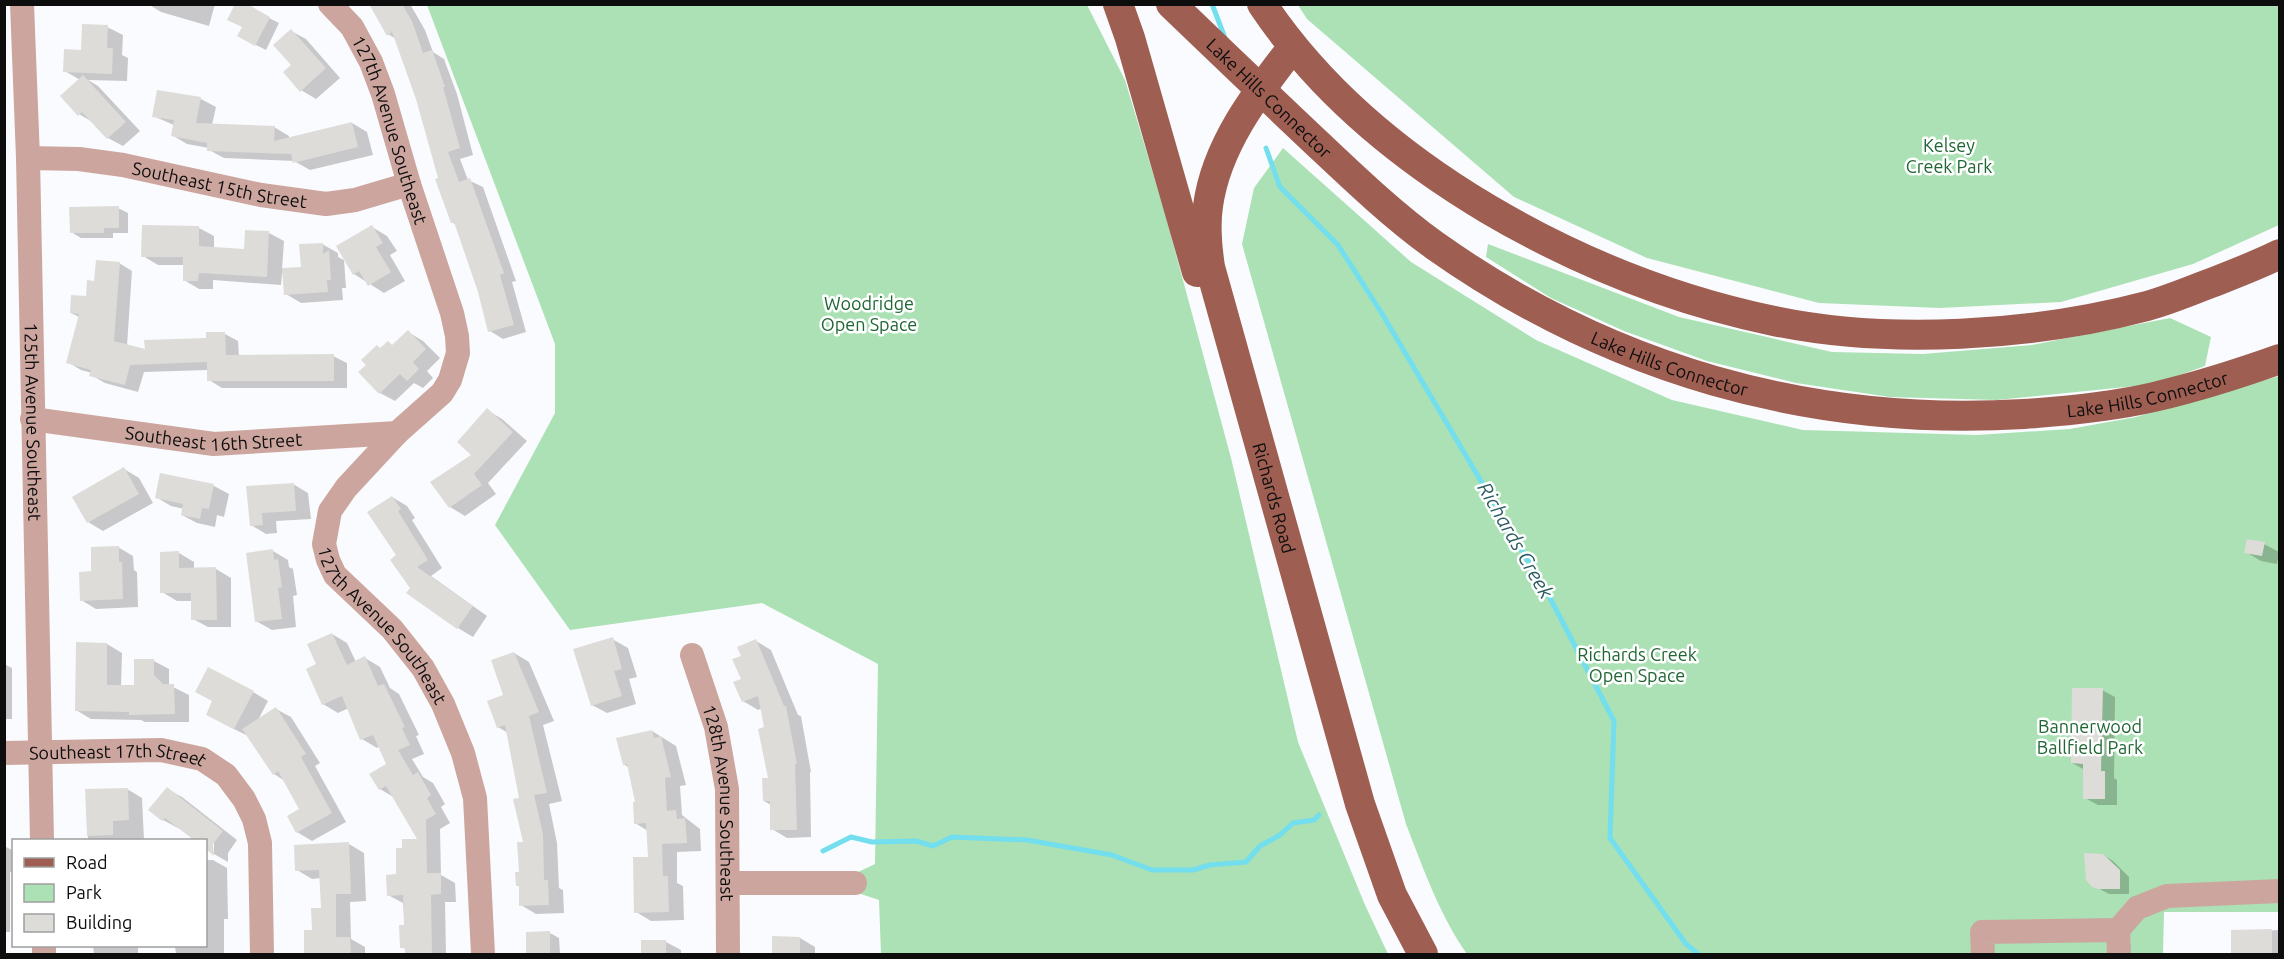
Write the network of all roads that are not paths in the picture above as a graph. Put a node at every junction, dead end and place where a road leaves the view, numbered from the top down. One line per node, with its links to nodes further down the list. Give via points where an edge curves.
1 (22, 4): 8 (street, 125th Avenue Southeast)
2 (330, 4): 9 (street, 127th Avenue Southeast, via 352,27 371,62)
3 (1118, 4): 12 (main road, via 1196,270)
4 (1171, 4): 7 (main road, Lake Hills Connector)
5 (1262, 4): 6 (main road)
6 (1292, 48): 7 (main road, Richards Road); 10 (main road, via 1395,147 1434,176 1529,233 1620,274 1776,322 1895,334 1964,333 2077,321 2149,306)
7 (1261, 90): 11 (main road, Lake Hills Connector, via 1372,195 1473,271 1535,307 1636,356 1737,389 1858,411 1971,417 2113,405 2199,386); 12 (main road, Richards Road, via 1228,144 1207,207 1210,267)
8 (28, 158): 9 (street, Southeast 15th Street, via 123,165 261,195 326,204); 13 (street, 125th Avenue Southeast)
9 (409, 184): 14 (street, 127th Avenue Southeast, via 452,313 458,353 442,393)
10 (2280, 254)
11 (2280, 358)
12 (1242, 389): 27 (main road, Richards Road, via 1360,804 1392,895)
13 (32, 419): 14 (street, Southeast 16th Street, via 214,444); 16 (street, 125th Avenue Southeast)
14 (397, 433): 25 (street, 127th Avenue Southeast, via 330,511 324,544 335,575 392,629 423,668 444,704 475,798)
15 (692, 655): 19 (street, 128th Avenue Southeast, via 723,761)
16 (40, 752): 17 (street, Southeast 17th Street); 18 (street, 125th Avenue Southeast); 24 (street, Southeast 17th Street, via 161,750 202,759 226,775 244,799 260,843)
17 (4, 753)
18 (42, 839)
19 (728, 882): 20 (street); 26 (street, 128th Avenue Southeast)
20 (855, 882)
21 (2280, 891): 22 (street, via 2167,896 2136,908)
22 (2118, 930): 23 (street); 28 (street)
23 (1983, 943)
24 (262, 954)
25 (483, 954)
26 (728, 954)
27 (1423, 954)
28 (2119, 954)

